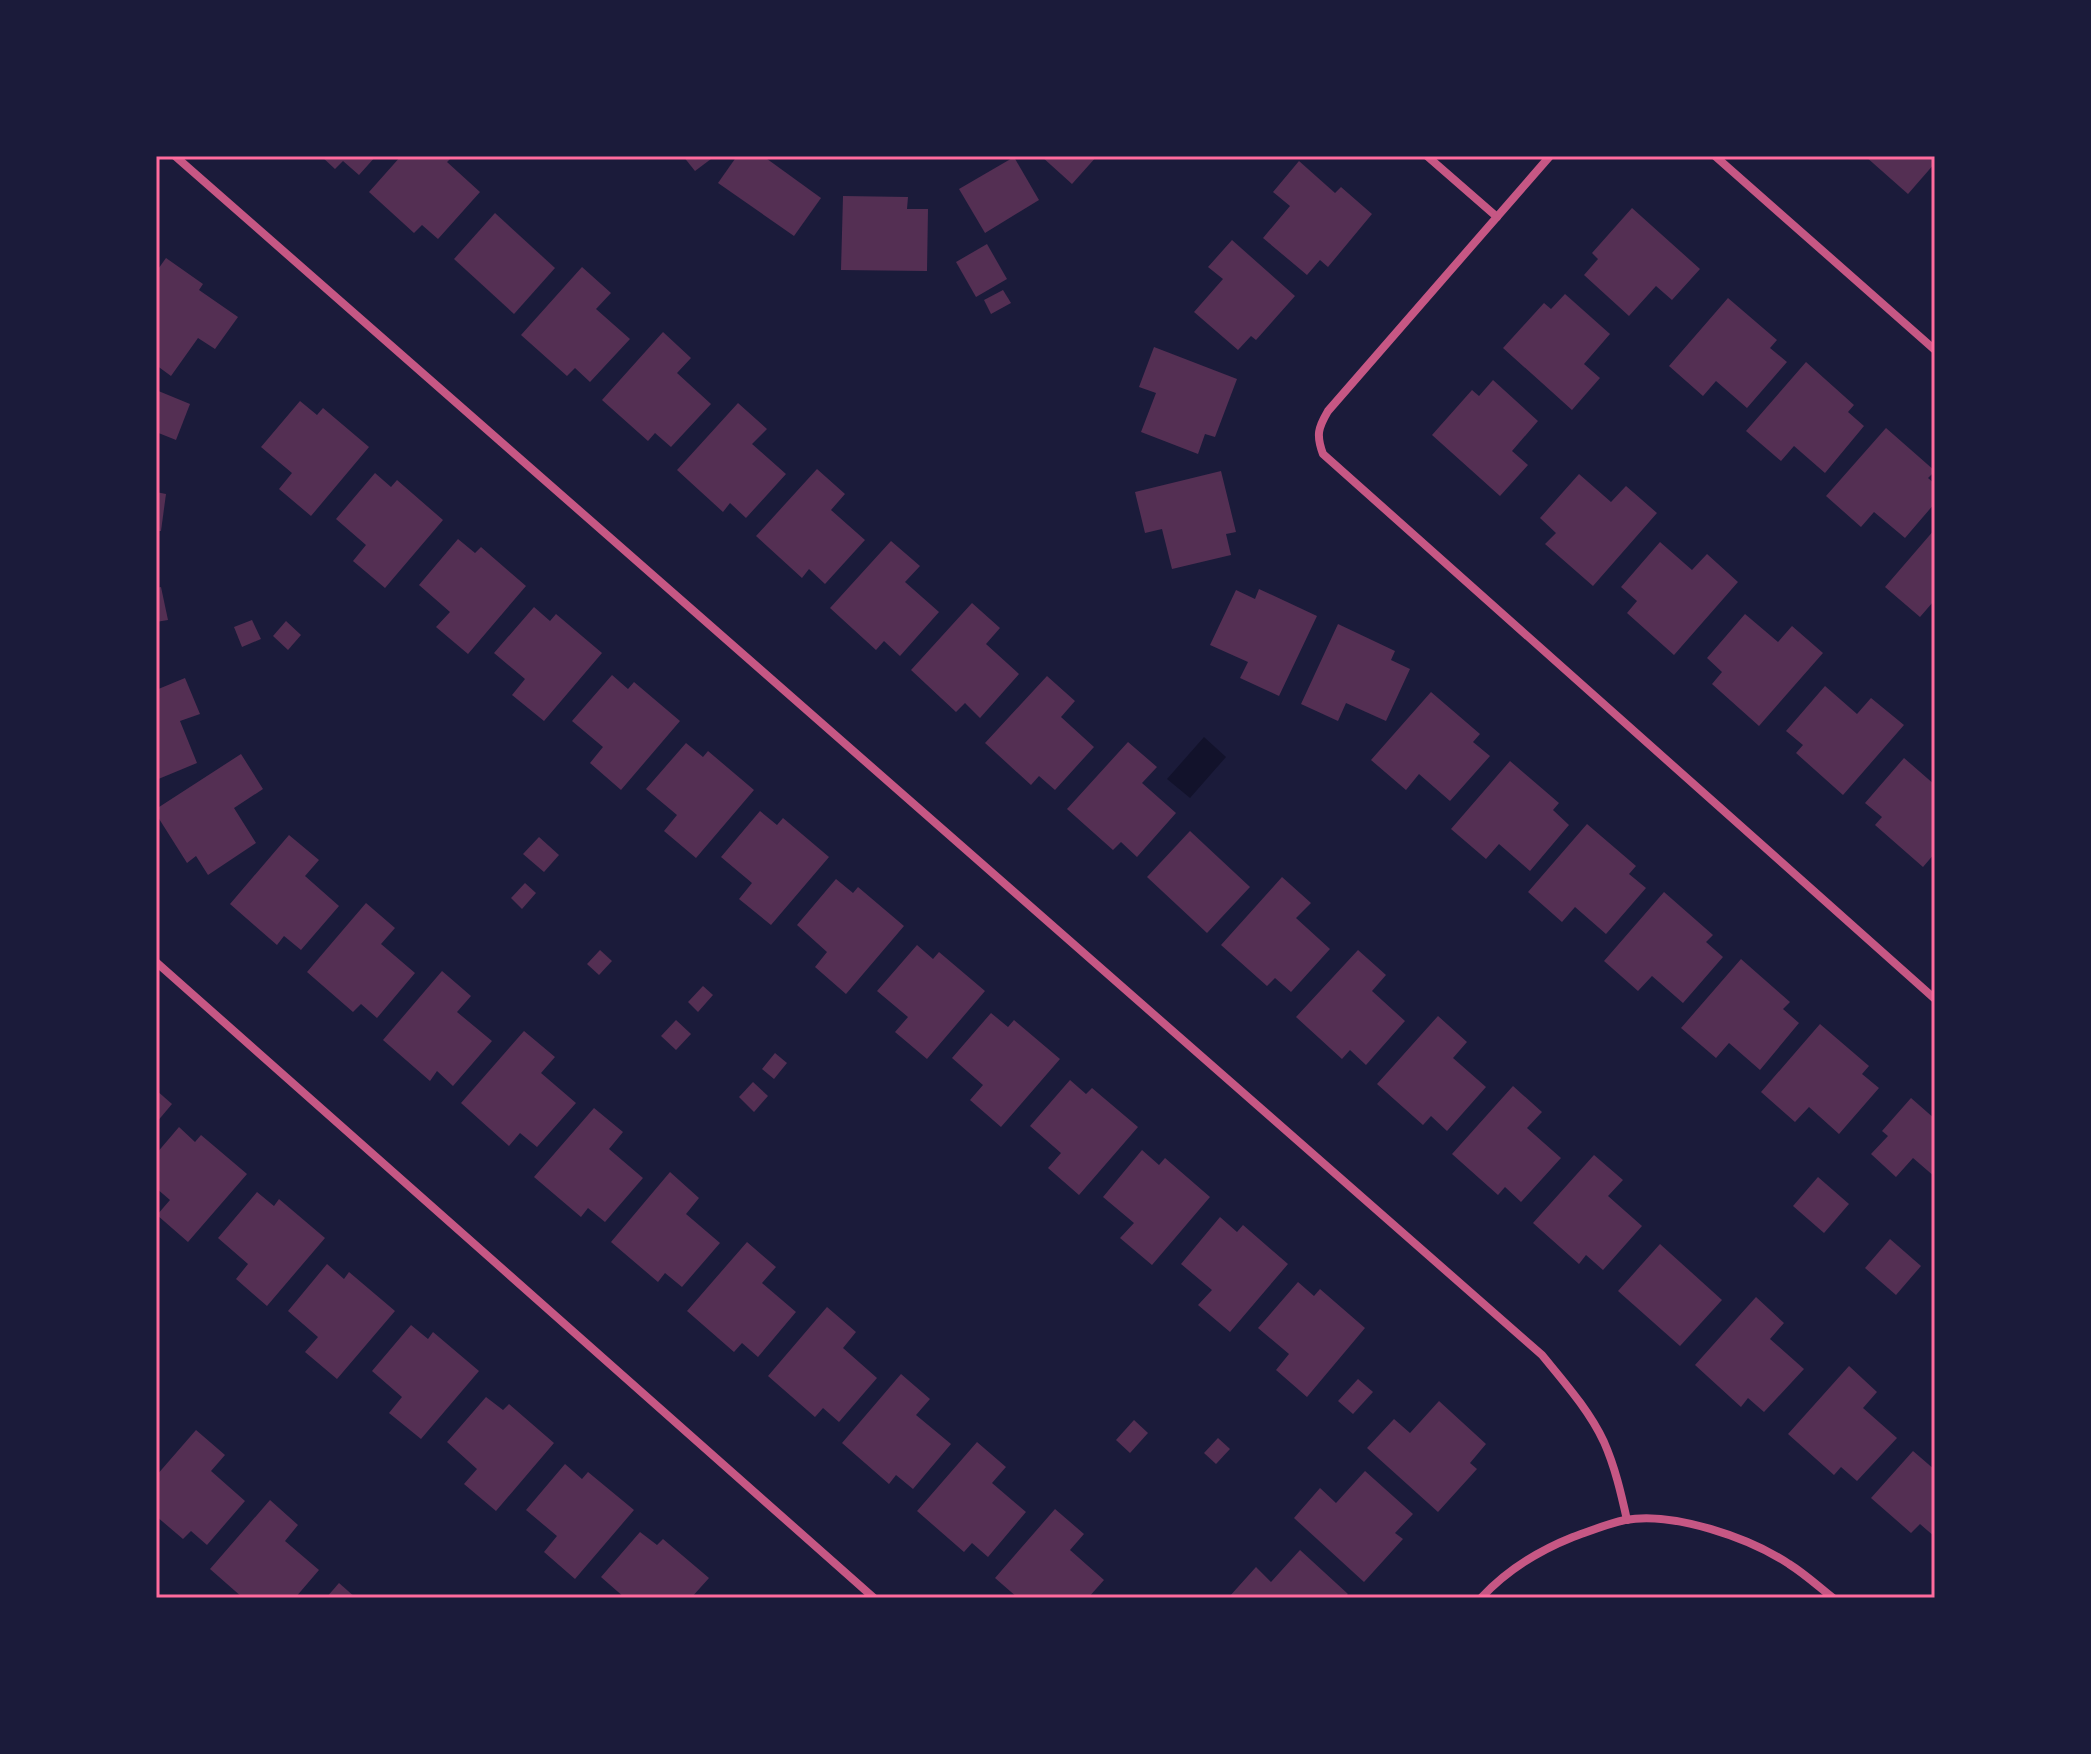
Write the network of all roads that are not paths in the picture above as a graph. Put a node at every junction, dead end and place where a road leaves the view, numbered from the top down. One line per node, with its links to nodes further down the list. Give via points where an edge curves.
1 (175, 156): 9 (street, via 1542,1355 1603,1441)
2 (1427, 156): 5 (street)
3 (1550, 156): 5 (street)
4 (1715, 156): 6 (street)
5 (1497, 217): 8 (street, via 1335,403 1320,424 1317,439 1323,454)
6 (1935, 350)
7 (156, 962): 10 (street)
8 (1935, 999)
9 (1627, 1520): 11 (street, via 1552,1546 1519,1565); 12 (street, via 1685,1522 1737,1538 1788,1563)
10 (874, 1598)
11 (1481, 1598)
12 (1833, 1598)

